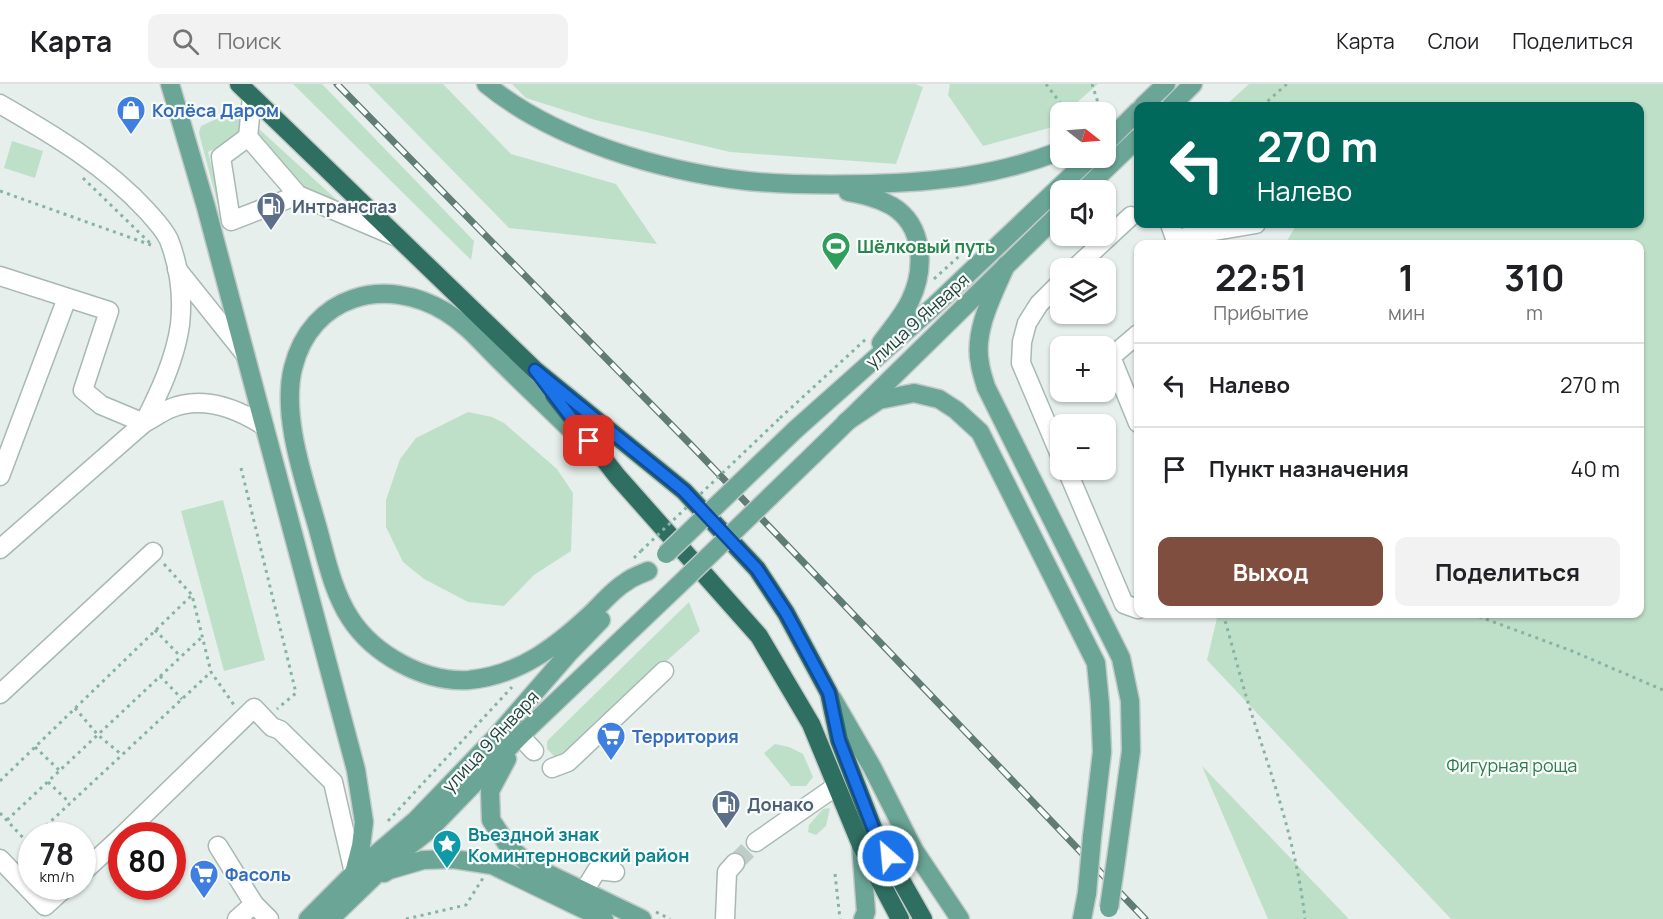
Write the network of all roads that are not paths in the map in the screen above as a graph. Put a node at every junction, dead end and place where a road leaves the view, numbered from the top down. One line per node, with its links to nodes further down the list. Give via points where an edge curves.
1 (170, 84): 26 (main road)
2 (486, 84): 18 (main road, via 551,127 608,150 745,181)
3 (1166, 84): 6 (main road)
4 (1193, 84): 7 (main road)
5 (246, 91): 13 (lane); 25 (highway)
6 (1147, 102)
7 (1174, 102)
8 (0, 104): 29 (lane, via 48,132 131,193 168,239)
9 (1134, 114): 11 (main road)
10 (1134, 115): 12 (main road)
11 (1116, 126)
12 (1116, 133)
13 (248, 137): 19 (lane); 21 (lane, via 221,157)
14 (1134, 142): 17 (main road)
15 (1050, 154): 18 (main road, via 995,172 946,180)
16 (1079, 168): 36 (main road, улица 9 Января)
17 (1094, 180)
18 (784, 184): 36 (main road, via 873,197 899,211 915,233 921,260 910,301)
19 (298, 195): 21 (lane); 25 (lane)
20 (1131, 216): 27 (lane)
21 (231, 221): 26 (lane)
22 (1050, 223): 28 (main road, улица 9 Января)
23 (1196, 229): 24 (lane)
24 (1174, 236)
25 (398, 237): 35 (highway)
26 (216, 246): 34 (main road)
27 (1086, 258)
28 (1006, 265): 38 (main road, улица 9 Января); 71 (main road, bridge, via 987,309 979,340 979,363 987,387 1121,658 1130,701 1131,751)
29 (177, 268): 34 (lane); 39 (lane, via 179,327 164,381)
30 (0, 276): 32 (lane)
31 (1050, 293): 41 (lane, via 1027,323 1021,363)
32 (67, 298): 39 (lane, via 109,311 84,390 101,405); 42 (lane)
33 (1134, 337): 37 (lane, via 1111,357)
34 (245, 354): 40 (main road)
35 (535, 370): 43 (highway); 50 (highway, via 684,491 757,569)
36 (855, 376): 47 (main road, улица 9 Января, bridge)
37 (1134, 413)
38 (846, 422): 52 (main road, улица 9 Января, bridge); 83 (main road, bridge, via 879,400 914,393 939,399 980,432 1096,663 1102,752)
39 (144, 423): 40 (lane, via 170,409 218,405 244,413); 45 (lane)
40 (264, 426): 66 (main road, via 356,770 364,822)
41 (1050, 431)
42 (0, 476)
43 (617, 476): 47 (main road, via 470,329 425,302 382,292 361,295 318,318 304,338 293,368 290,392 292,424 307,491 338,594 349,617 365,637 390,657 440,677 466,680 500,673 547,652 625,582); 55 (highway, via 759,636 811,724)
44 (1071, 480): 48 (lane, via 1124,604)
45 (0, 549)
46 (153, 552): 51 (lane)
47 (648, 571): 66 (main road, улица 9 Января)
48 (1134, 608)
49 (664, 672): 54 (lane, via 568,762)
50 (829, 693): 81 (highway, via 839,740 877,838); 82 (main road, via 914,850)
51 (0, 694)
52 (520, 736): 53 (lane); 66 (main road, улица 9 Января, via 429,831); 67 (main road, via 490,791 491,820 509,848 530,865)
53 (534, 751)
54 (552, 768)
55 (835, 786): 57 (lane); 58 (highway)
56 (136, 822): 66 (lane, via 254,708 333,782)
57 (756, 842)
58 (861, 845): 79 (main road, via 866,912); 80 (highway)
59 (218, 846): 70 (lane)
60 (108, 849): 62 (lane)
61 (0, 859): 65 (lane)
62 (96, 860)
63 (735, 863): 78 (lane, via 727,872)
64 (615, 872): 67 (lane, via 597,870)
65 (18, 878)
66 (358, 880): 74 (main road, улица 9 Января); 75 (main road, улица 9 Января); 76 (main road, via 423,860 453,859 492,866)
67 (584, 891): 77 (main road)
68 (39, 900): 69 (lane, via 45,906)
69 (52, 900)
70 (254, 904): 72 (lane); 73 (lane)
71 (1109, 914)
72 (237, 919)
73 (269, 919)
74 (308, 919)
75 (330, 919)
76 (604, 919)
77 (642, 919)
78 (725, 919)
79 (863, 919)
80 (900, 919)
81 (922, 919)
82 (960, 919)
83 (1082, 919)

